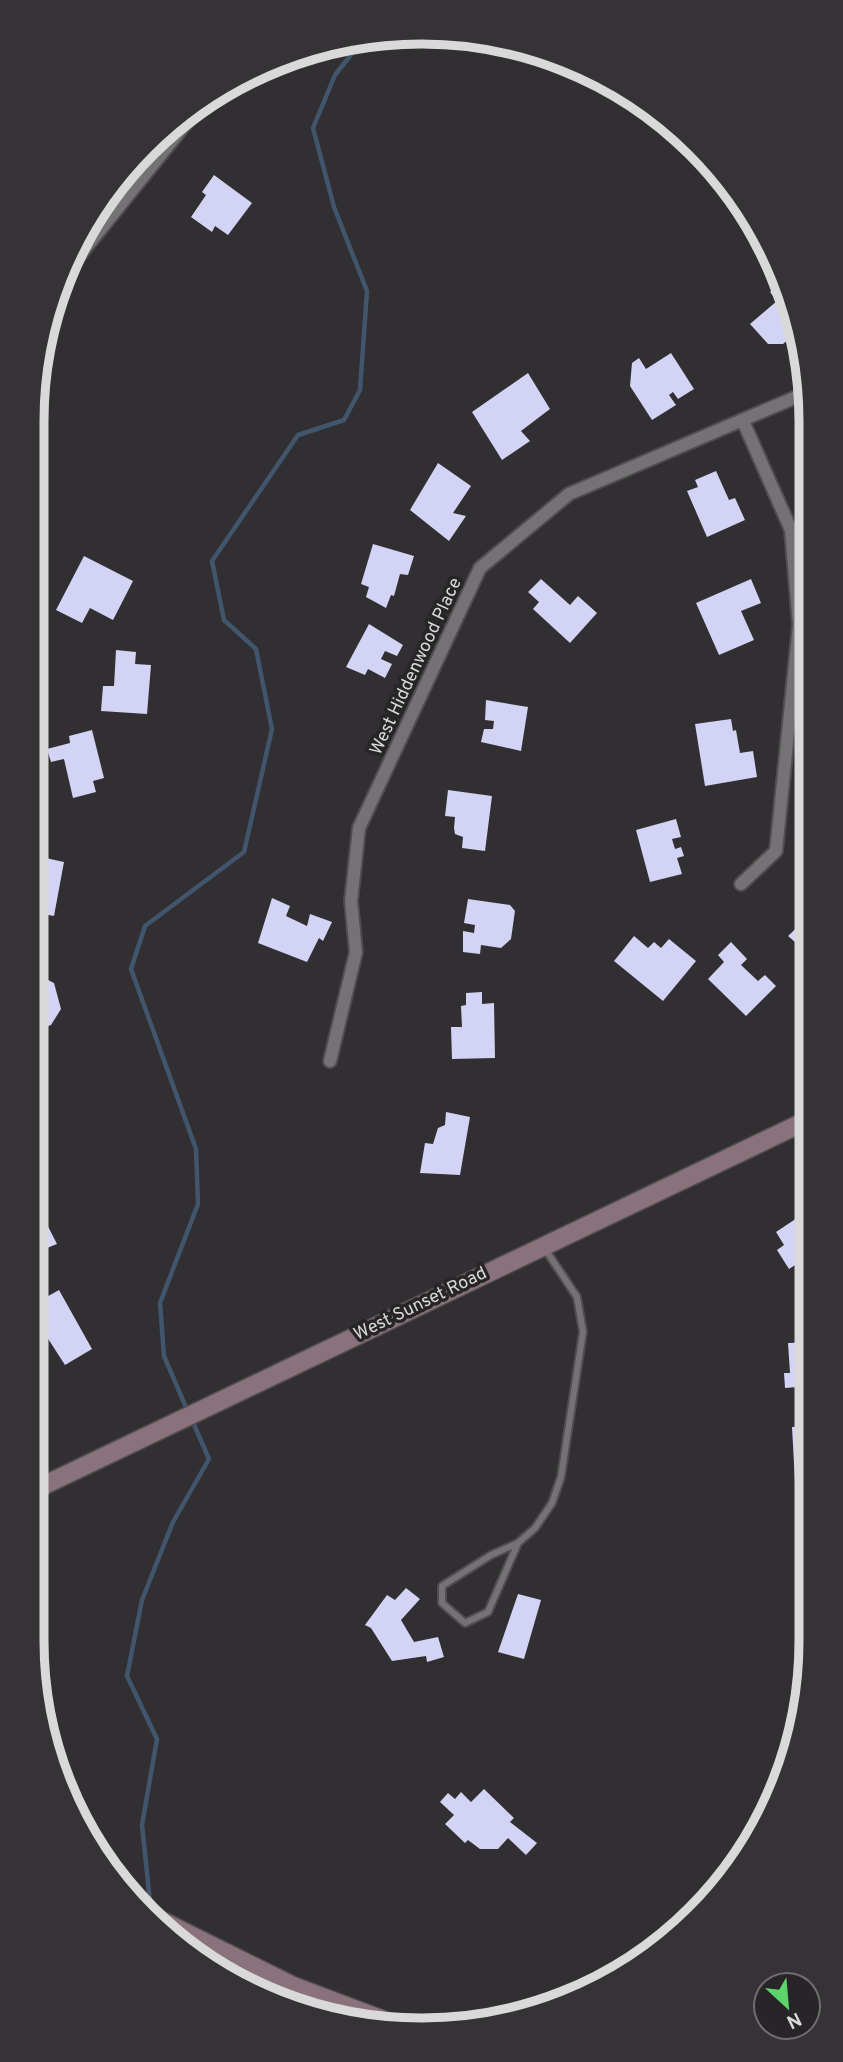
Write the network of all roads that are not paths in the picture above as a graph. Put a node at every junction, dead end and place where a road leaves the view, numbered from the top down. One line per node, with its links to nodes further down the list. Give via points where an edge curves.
1 (180, 131): 2 (street)
2 (87, 246)
3 (798, 396): 4 (street, West Hiddenwood Place)
4 (743, 421): 5 (street, via 791,530 799,625 776,851); 6 (street, West Hiddenwood Place, via 569,494 480,568 359,828 351,901 356,952)
5 (741, 884)
6 (330, 1061)
7 (799, 1124): 8 (street, West Sunset Road)
8 (542, 1245): 9 (street, West Sunset Road); 10 (lane, via 577,1297 583,1332 561,1477 552,1503 535,1528)
9 (44, 1484)
10 (517, 1543): 10 (lane, via 442,1586 442,1603 465,1623 488,1612)
11 (176, 1928): 12 (street, via 293,1986)
12 (368, 2014)

